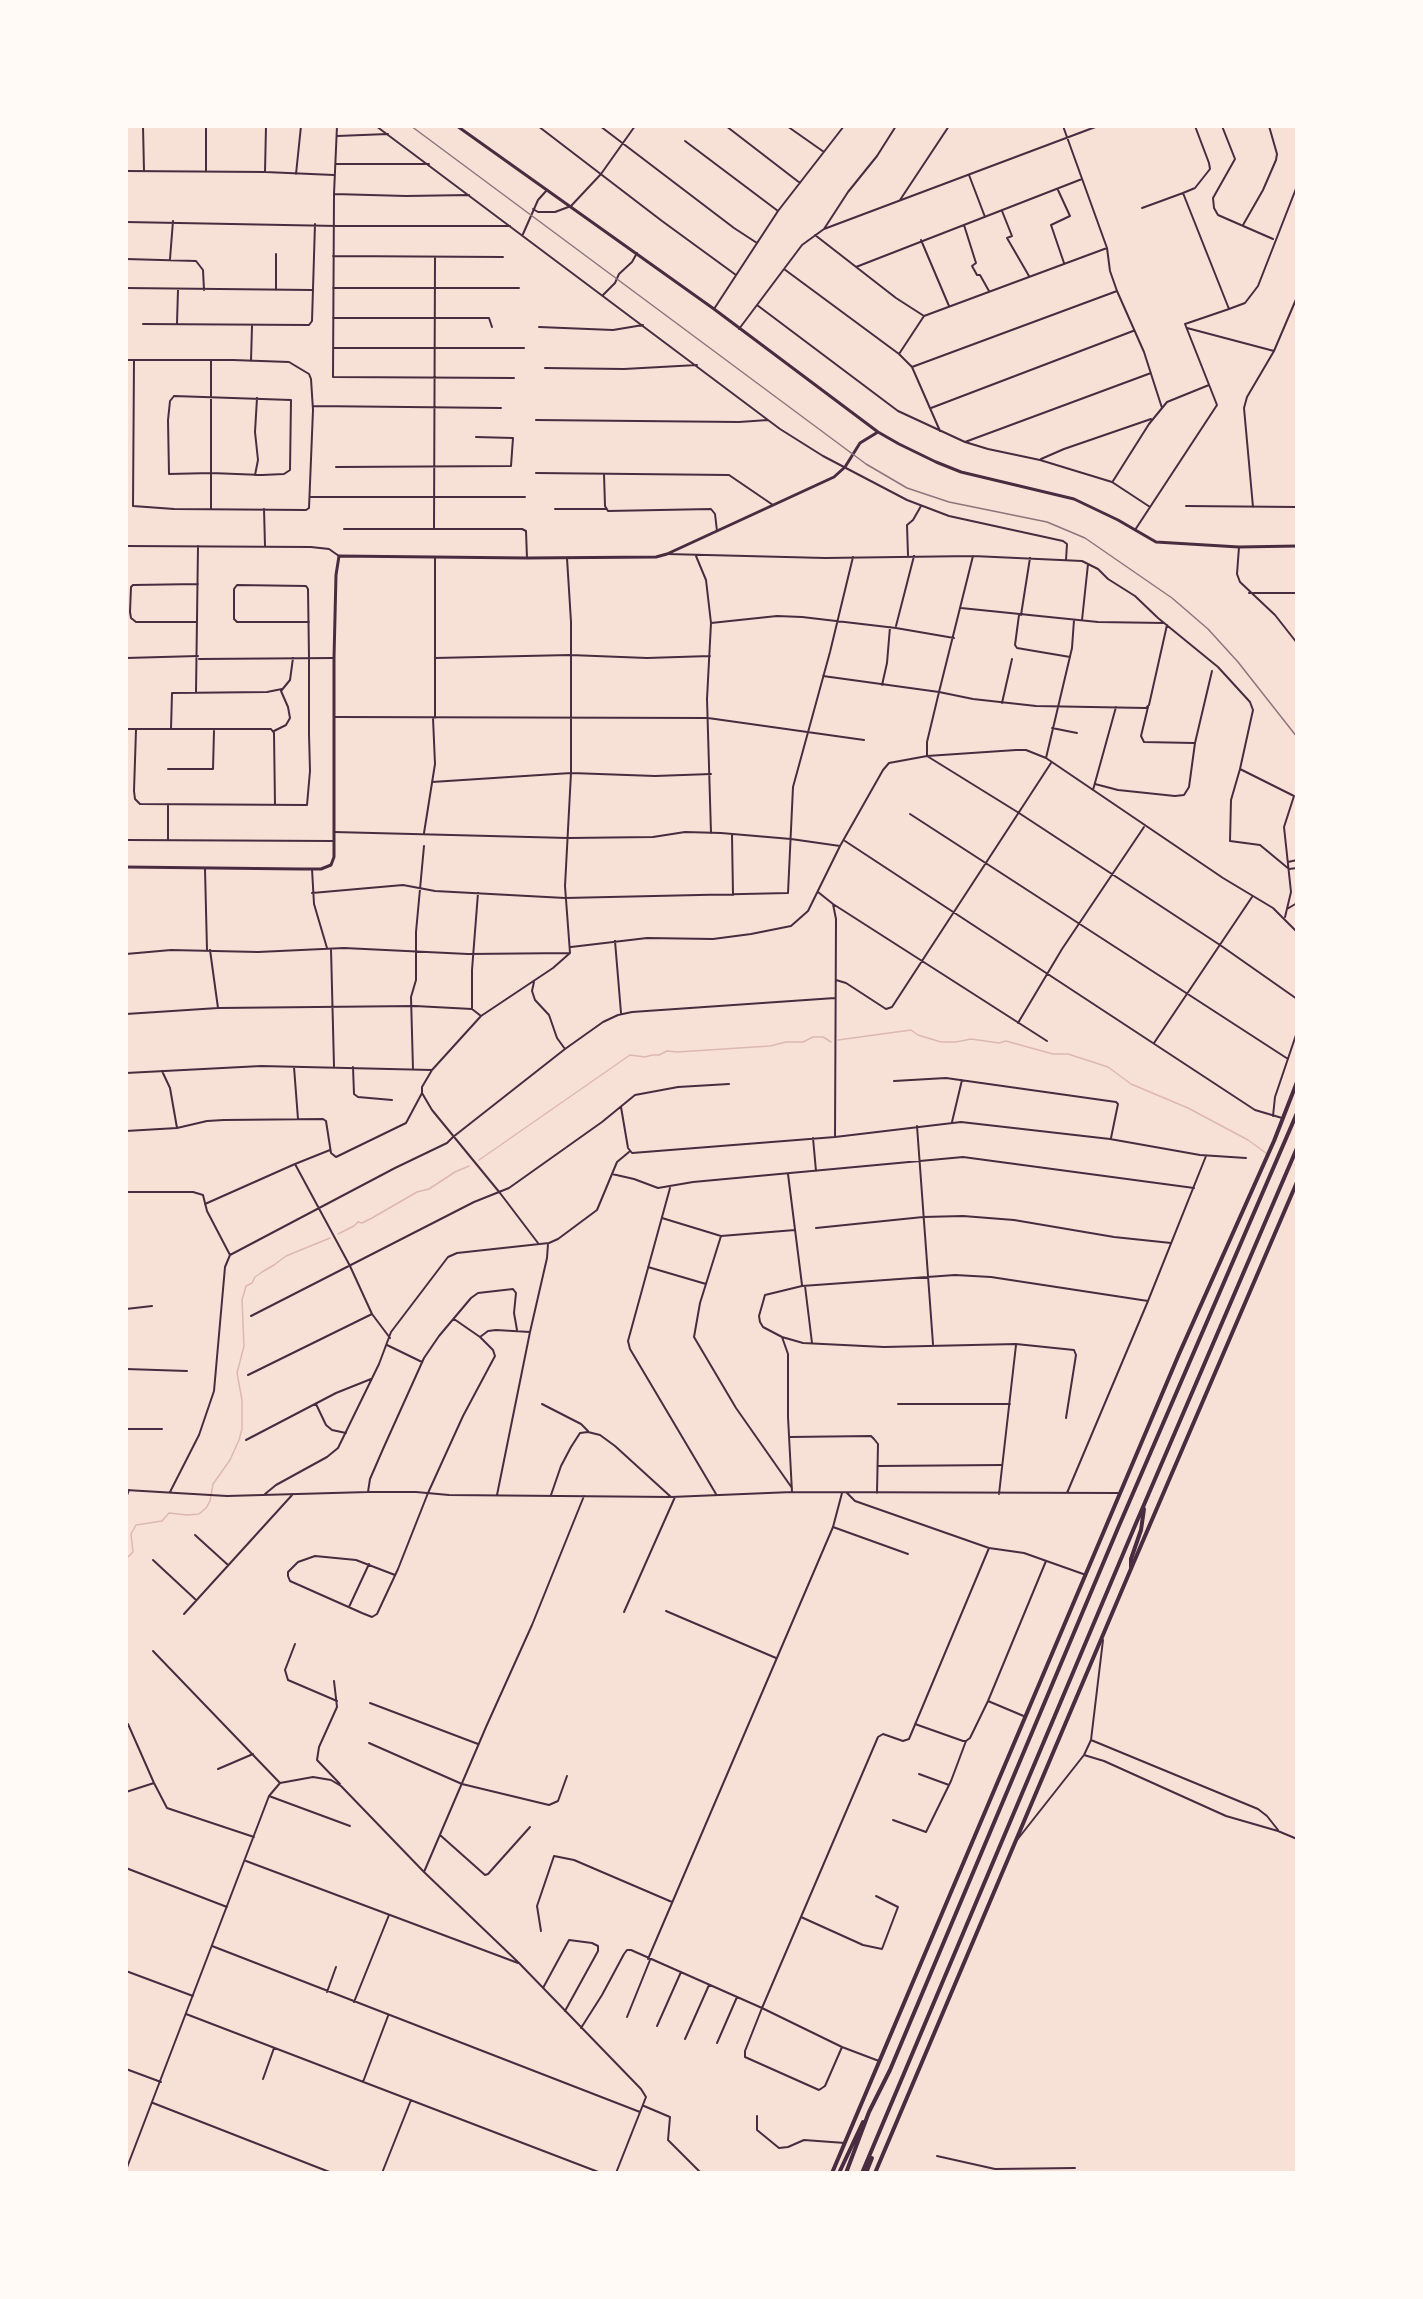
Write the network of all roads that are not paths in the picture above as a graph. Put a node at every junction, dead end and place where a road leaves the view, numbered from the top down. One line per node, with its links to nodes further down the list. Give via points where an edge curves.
1 (143, 126): 31 (street)
2 (206, 126): 32 (street)
3 (266, 126): 33 (street)
4 (300, 126): 34 (street)
5 (337, 126): 23 (street)
6 (376, 126): 22 (street)
7 (457, 126): 42 (street)
8 (538, 126): 35 (street)
9 (600, 126): 26 (street)
10 (635, 126): 26 (street)
11 (726, 126): 39 (street)
12 (787, 126): 27 (street)
13 (844, 126): 27 (street)
14 (896, 126): 61 (street)
15 (962, 126): 21 (street)
16 (1063, 126): 24 (street)
17 (1098, 126): 24 (street)
18 (1195, 126): 45 (street, via 1210,169 1195,188)
19 (1222, 126): 59 (street, via 1234,163 1213,198 1213,206 1218,215)
20 (1269, 126): 59 (street, via 1276,160)
21 (949, 127): 47 (street)
22 (388, 134): 23 (street); 29 (street)
23 (336, 136): 28 (street)
24 (1067, 138): 37 (street); 38 (street)
25 (685, 141): 52 (street)
26 (622, 142): 35 (street); 66 (street)
27 (825, 152): 39 (street)
28 (335, 164): 29 (street); 36 (street)
29 (429, 164): 46 (street)
30 (126, 171): 31 (street)
31 (144, 171): 32 (street)
32 (206, 171): 33 (street)
33 (265, 172): 34 (street)
34 (296, 174): 36 (street)
35 (601, 174): 48 (street); 78 (street)
36 (334, 175): 44 (street)
37 (969, 175): 47 (street); 53 (street)
38 (1082, 179): 41 (street); 67 (street)
39 (800, 183): 52 (street)
40 (1297, 186): 43 (street)
41 (1058, 189): 51 (street); 75 (street, via 1070,216 1051,225)
42 (547, 190): 48 (street); 50 (street)
43 (1296, 192): 65 (street)
44 (334, 194): 46 (street); 57 (street)
45 (1183, 194): 49 (street); 95 (street)
46 (469, 195): 60 (street)
47 (900, 200): 61 (street)
48 (571, 206): 50 (street, via 555,212); 69 (street)
49 (1142, 208)
50 (533, 209): 62 (street)
51 (1002, 211): 53 (street); 79 (street, via 1012,236 1007,238)
52 (778, 212): 66 (street)
53 (986, 218): 58 (street)
54 (173, 221): 55 (street); 56 (street); 74 (street)
55 (126, 222)
56 (315, 225): 57 (street); 87 (street)
57 (333, 225): 60 (street); 70 (street)
58 (964, 225): 64 (street); 88 (street, via 976,263 972,266)
59 (1243, 225): 65 (street)
60 (510, 226): 62 (street)
61 (824, 229): 63 (street)
62 (523, 234): 90 (street)
63 (815, 235): 76 (street); 77 (street)
64 (921, 240): 76 (street); 93 (street)
65 (1274, 240): 95 (street, via 1255,292 1245,303)
66 (757, 243): 78 (street)
67 (1107, 248): 75 (street); 89 (street)
68 (276, 254): 86 (street)
69 (637, 254): 90 (street); 94 (street)
70 (333, 256): 71 (street); 81 (street)
71 (435, 258): 72 (street); 83 (street)
72 (503, 258)
73 (126, 259): 74 (street)
74 (170, 259): 85 (street, via 199,262)
75 (1064, 263): 79 (street)
76 (856, 267): 96 (street)
77 (784, 269): 92 (street); 112 (street)
78 (736, 275): 94 (street)
79 (1029, 276): 88 (street)
80 (126, 288): 84 (street)
81 (333, 288): 83 (street); 97 (street)
82 (519, 288): 83 (street)
83 (435, 289): 98 (street)
84 (178, 290): 85 (street); 99 (street)
85 (204, 290): 86 (street)
86 (276, 290): 87 (street)
87 (312, 290): 102 (street, via 309,325)
88 (989, 291): 93 (street)
89 (1117, 291): 107 (street); 119 (street)
90 (603, 295): 101 (street)
91 (1297, 297): 111 (street)
92 (757, 305): 106 (street); 134 (street, via 898,411)
93 (949, 306): 96 (street)
94 (714, 309): 106 (street)
95 (1229, 309): 105 (street, via 1185,324)
96 (924, 316): 112 (street)
97 (333, 318): 98 (street); 108 (street)
98 (434, 319): 103 (street, via 489,318); 109 (street)
99 (177, 323): 100 (street); 102 (street)
100 (143, 324)
101 (643, 325): 104 (street, via 613,330); 117 (street)
102 (252, 326): 116 (street)
103 (492, 327)
104 (539, 327)
105 (1187, 328): 111 (street); 123 (street)
106 (739, 329): 135 (street)
107 (1133, 331): 120 (street); 129 (street)
108 (333, 348): 109 (street); 121 (street, via 335,378)
109 (434, 348): 110 (street); 121 (street)
110 (524, 348)
111 (1274, 351): 154 (street, via 1246,397 1244,408)
112 (899, 354): 119 (street)
113 (126, 360): 114 (street)
114 (134, 360): 115 (street); 156 (street, via 133,506)
115 (211, 360): 116 (street); 124 (street)
116 (251, 361): 126 (street, via 289,362 309,374)
117 (697, 365): 118 (street); 133 (street)
118 (545, 368)
119 (912, 368): 129 (street)
120 (1151, 373): 130 (street); 137 (street)
121 (434, 378): 122 (street); 127 (street)
122 (514, 378)
123 (1209, 385): 130 (street, via 1167,402); 153 (street, via 1216,408)
124 (211, 397): 125 (street); 142 (street); 142 (street, via 172,398 167,471)
125 (257, 398): 145 (street); 145 (street, via 291,400 291,451 288,472)
126 (312, 406): 127 (street); 147 (street)
127 (433, 408): 128 (street); 140 (street)
128 (501, 408)
129 (930, 408): 134 (street)
130 (1162, 408): 131 (street)
131 (1154, 418): 138 (street); 146 (street)
132 (536, 420): 133 (street)
133 (768, 420): 141 (street)
134 (940, 431): 137 (street)
135 (878, 432): 141 (street, via 860,443); 162 (street, via 948,467 1074,499)
136 (476, 437): 140 (street, via 513,438 511,466)
137 (965, 442): 138 (street)
138 (1040, 460): 146 (street)
139 (336, 467): 140 (street)
140 (433, 467): 148 (street)
141 (845, 467): 150 (street, via 834,477); 151 (street)
142 (211, 472): 145 (street); 156 (street)
143 (536, 473): 144 (street)
144 (604, 474): 150 (street, via 729,475); 159 (street)
145 (255, 475)
146 (1112, 482): 153 (street)
147 (311, 497): 148 (street); 157 (street, via 306,510)
148 (434, 497): 149 (street); 161 (street)
149 (525, 497)
150 (773, 505): 163 (street)
151 (921, 506): 173 (street, via 907,525); 181 (street, via 949,516 1063,541 1067,544)
152 (1186, 506): 154 (street)
153 (1150, 507): 162 (street)
154 (1253, 507): 155 (street)
155 (1297, 507)
156 (212, 508): 157 (street)
157 (264, 509): 167 (street)
158 (555, 509): 159 (street)
159 (606, 509): 163 (street, via 711,509)
160 (344, 528): 161 (street)
161 (434, 529): 178 (street, via 525,530)
162 (1135, 530): 169 (street, via 1162,543)
163 (717, 531): 170 (street)
164 (1297, 538): 168 (street)
165 (126, 546): 166 (street)
166 (198, 546): 167 (street); 183 (street)
167 (265, 546): 171 (street, via 329,549)
168 (1297, 546): 169 (street)
169 (1239, 547): 184 (street, via 1237,574)
170 (667, 554): 172 (street); 179 (street, via 645,558)
171 (339, 556): 177 (street); 206 (street)
172 (696, 556): 176 (street); 193 (street, via 706,580)
173 (908, 556): 174 (street); 176 (street)
174 (914, 556): 175 (street); 196 (street)
175 (973, 556): 180 (street); 186 (street)
176 (853, 557): 190 (street)
177 (435, 558): 178 (street); 207 (street)
178 (527, 558): 179 (street)
179 (567, 558): 199 (street)
180 (1030, 558): 181 (street); 187 (street)
181 (1066, 560): 182 (street)
182 (1088, 564): 189 (street); 194 (street, via 1135,596)
183 (198, 584): 191 (street); 191 (street, via 133,585 130,612 136,622)
184 (1249, 593): 185 (street); 198 (street, via 1275,615)
185 (1297, 593)
186 (960, 608): 187 (street); 197 (street)
187 (1020, 615): 188 (street); 202 (street, via 1017,648)
188 (1074, 620): 189 (street); 202 (street)
189 (1082, 620): 194 (street)
190 (837, 621): 193 (street, via 777,616); 195 (street); 210 (street)
191 (197, 622): 201 (street)
192 (309, 622): 192 (street, via 308,586 235,587 237,622); 205 (street)
193 (711, 623): 200 (street)
194 (1166, 624): 218 (street); 236 (street, via 1218,667 1250,702 1253,710)
195 (890, 627): 196 (street); 211 (street)
196 (896, 628): 197 (street)
197 (954, 638): 214 (street)
198 (1297, 643)
199 (570, 655): 200 (street); 207 (street); 219 (street)
200 (710, 656): 222 (street)
201 (198, 657): 203 (street); 204 (street); 213 (street)
202 (1070, 657): 216 (street)
203 (126, 658)
204 (293, 658): 205 (street); 212 (street, via 290,680)
205 (309, 658): 206 (street); 244 (street, via 309,803)
206 (334, 658): 220 (street)
207 (435, 658): 221 (street)
208 (1012, 659): 215 (street)
209 (1212, 671): 232 (street)
210 (823, 676): 211 (street); 229 (street)
211 (882, 685): 214 (street)
212 (282, 689): 213 (street); 228 (street, via 290,718 286,725)
213 (196, 692): 225 (street, via 172,693)
214 (939, 692): 215 (street); 233 (street)
215 (1002, 703): 216 (street)
216 (1057, 707): 217 (street); 223 (street)
217 (1116, 707): 218 (street); 241 (street)
218 (1148, 707): 232 (street, via 1141,736 1144,742)
219 (570, 716): 221 (street); 222 (street); 238 (street)
220 (335, 717): 221 (street); 248 (street)
221 (434, 718): 240 (street)
222 (708, 718): 229 (street); 239 (street)
223 (1052, 728): 230 (street); 234 (street)
224 (126, 729): 226 (street)
225 (171, 729): 226 (street); 227 (street)
226 (136, 730): 243 (street, via 135,799 140,804)
227 (214, 731): 228 (street); 237 (street, via 213,769)
228 (273, 731): 244 (street)
229 (808, 733): 231 (street); 253 (street, via 793,787)
230 (1077, 733)
231 (864, 740)
232 (1196, 742): 241 (street, via 1190,787 1184,795 1118,790)
233 (927, 756): 234 (street, via 1026,750); 245 (street); 256 (street, via 886,766)
234 (1046, 758): 235 (street)
235 (1051, 762): 242 (street); 245 (street)
236 (1239, 769): 261 (street, via 1294,796 1284,827); 267 (street, via 1231,800 1229,839 1260,845)
237 (168, 770)
238 (571, 773): 239 (street); 240 (street); 252 (street)
239 (711, 774): 250 (street)
240 (432, 782): 249 (street)
241 (1095, 784): 242 (street)
242 (1093, 790): 247 (street)
243 (168, 804): 244 (street); 254 (street)
244 (275, 806)
245 (1019, 813): 262 (street); 268 (street)
246 (910, 814): 262 (street)
247 (1145, 826): 268 (street); 274 (street)
248 (334, 832): 249 (street); 257 (street)
249 (424, 833): 252 (street)
250 (711, 833): 251 (street); 252 (street)
251 (732, 834): 253 (street); 273 (street)
252 (568, 838): 275 (street)
253 (790, 838): 259 (street); 273 (street, via 788,893)
254 (168, 839): 255 (street); 257 (street)
255 (126, 840)
256 (844, 840): 259 (street); 279 (street)
257 (334, 841): 266 (street, via 331,866)
258 (424, 846): 269 (street)
259 (840, 846): 270 (street)
260 (1297, 860): 261 (street)
261 (1288, 862): 267 (street)
262 (986, 863): 279 (street); 281 (street)
263 (126, 867): 264 (street)
264 (205, 868): 266 (street); 287 (street)
265 (1297, 868): 267 (street)
266 (312, 869): 271 (street)
267 (1289, 869): 278 (street, via 1291,892)
268 (1112, 875): 281 (street); 284 (street)
269 (420, 889): 271 (street, via 403,885); 272 (street); 288 (street)
270 (818, 892): 277 (street); 283 (street, via 804,917 783,929 712,939 661,937)
271 (312, 893): 286 (street)
272 (478, 893): 275 (street); 291 (street)
273 (733, 895): 275 (street)
274 (1252, 897): 280 (street); 284 (street)
275 (565, 898): 285 (street)
276 (1297, 903): 278 (street)
277 (833, 904): 292 (street); 295 (street)
278 (1287, 909): 280 (street)
279 (954, 912): 292 (street); 293 (street)
280 (1285, 917): 282 (street)
281 (1078, 923): 293 (street); 296 (street)
282 (1297, 932)
283 (615, 941): 285 (street); 304 (street)
284 (1220, 945): 296 (street); 298 (street)
285 (571, 947): 289 (street)
286 (329, 949): 287 (street); 288 (street); 299 (street)
287 (208, 950): 290 (street); 301 (street)
288 (416, 951): 291 (street); 300 (street)
289 (570, 953): 291 (street); 294 (street)
290 (126, 954)
291 (474, 954): 302 (street)
292 (921, 960): 295 (street, via 889,1010); 306 (street)
293 (1047, 974): 306 (street); 309 (street)
294 (534, 980): 305 (street); 310 (street, via 535,1000 549,1015)
295 (836, 980): 297 (street)
296 (1187, 995): 309 (street); 311 (street)
297 (835, 999): 304 (street); 335 (street)
298 (1297, 999)
299 (332, 1006): 300 (street); 301 (street); 313 (street)
300 (411, 1006): 302 (street); 315 (street)
301 (218, 1008): 303 (street)
302 (472, 1009): 305 (street)
303 (126, 1014)
304 (622, 1014): 310 (street, via 603,1022)
305 (481, 1016): 316 (street)
306 (1018, 1023): 308 (street)
307 (1297, 1032): 311 (street)
308 (1047, 1041)
309 (1154, 1043): 327 (street, via 1255,1110)
310 (565, 1049): 334 (street)
311 (1288, 1059): 327 (street, via 1275,1096)
312 (294, 1067): 313 (street); 317 (street); 329 (street)
313 (334, 1067): 314 (street)
314 (353, 1067): 315 (street); 324 (street, via 354,1094)
315 (413, 1069): 316 (street)
316 (432, 1070): 323 (street)
317 (162, 1071): 318 (street); 332 (street, via 170,1088)
318 (126, 1073)
319 (962, 1080): 320 (street); 330 (street); 337 (street, via 1116,1102)
320 (894, 1081)
321 (1297, 1082): 328 (main road)
322 (729, 1084): 325 (street, via 640,1092)
323 (422, 1093): 334 (street); 339 (street, via 406,1123 345,1154 334,1157)
324 (392, 1100)
325 (621, 1107): 340 (street); 352 (street)
326 (1297, 1113): 516 (main road)
327 (1273, 1116): 328 (street)
328 (1282, 1118): 412 (main road)
329 (298, 1119): 332 (street, via 207,1121); 339 (street, via 326,1121)
330 (952, 1122): 331 (street); 337 (street)
331 (917, 1125): 335 (street); 343 (street)
332 (177, 1128): 333 (street)
333 (126, 1131)
334 (453, 1137): 352 (street); 354 (street)
335 (835, 1137): 336 (street)
336 (813, 1138): 340 (street); 345 (street)
337 (1110, 1139): 341 (street)
338 (1296, 1149): 423 (main road)
339 (330, 1150): 344 (street)
340 (630, 1152): 346 (street, via 617,1162)
341 (1206, 1156): 342 (street); 350 (street)
342 (1246, 1158)
343 (920, 1161): 345 (street); 350 (street, via 972,1158); 355 (street)
344 (295, 1164): 353 (street); 354 (street)
345 (816, 1171): 347 (street)
346 (612, 1174): 349 (street, via 652,1187); 361 (street, via 597,1210)
347 (788, 1174): 349 (street); 358 (street)
348 (1297, 1182): 432 (main road)
349 (670, 1187): 356 (street)
350 (1194, 1188): 362 (street)
351 (126, 1192): 353 (street, via 199,1193)
352 (500, 1194): 360 (street); 364 (street, via 474,1202)
353 (205, 1204): 363 (street)
354 (320, 1208): 363 (street); 364 (street)
355 (923, 1217): 357 (street); 362 (street, via 1014,1220); 366 (street)
356 (662, 1218): 359 (street); 365 (street)
357 (816, 1228)
358 (795, 1230): 359 (street); 368 (street)
359 (721, 1236): 367 (street)
360 (538, 1243): 361 (street); 379 (street, via 453,1254 395,1326)
361 (549, 1243): 376 (street)
362 (1171, 1243): 369 (street)
363 (230, 1255): 404 (street, via 225,1267 214,1391 199,1436)
364 (350, 1266): 372 (street); 373 (street)
365 (648, 1267): 367 (street); 415 (street, via 628,1335 630,1349)
366 (927, 1276): 368 (street); 369 (street, via 991,1277); 383 (street)
367 (706, 1284): 402 (street, via 694,1337 736,1408)
368 (803, 1286): 378 (street, via 765,1295 760,1322); 380 (street)
369 (1148, 1301): 411 (street)
370 (152, 1306): 371 (street)
371 (126, 1309)
372 (372, 1314): 379 (street); 387 (street)
373 (251, 1316)
374 (454, 1319): 375 (street, via 478,1293 513,1289); 377 (street); 384 (street)
375 (517, 1330): 376 (street); 377 (street, via 492,1330)
376 (530, 1332): 417 (street)
377 (480, 1337): 407 (street, via 495,1356)
378 (782, 1337): 380 (street); 398 (street, via 788,1354)
379 (390, 1338): 382 (street)
380 (812, 1344): 383 (street)
381 (1016, 1344): 383 (street); 392 (street); 393 (street, via 1076,1352)
382 (387, 1345): 384 (street); 388 (street)
383 (933, 1346)
384 (422, 1362): 405 (street)
385 (126, 1369): 386 (street)
386 (188, 1371)
387 (248, 1376)
388 (371, 1379): 389 (street); 397 (street)
389 (316, 1403): 397 (street, via 326,1425); 399 (street)
390 (542, 1404): 396 (street, via 581,1424)
391 (898, 1404): 392 (street)
392 (1011, 1404): 400 (street)
393 (1066, 1418)
394 (126, 1429): 395 (street)
395 (162, 1429)
396 (588, 1432): 418 (street, via 580,1433 571,1447); 420 (street, via 615,1446)
397 (346, 1433): 413 (street, via 333,1453)
398 (789, 1437): 401 (street, via 871,1436 878,1444); 402 (street)
399 (246, 1440)
400 (1001, 1465): 401 (street); 416 (street)
401 (878, 1466): 410 (street)
402 (792, 1488): 406 (street)
403 (128, 1490): 404 (street); 422 (street)
404 (170, 1492): 413 (street)
405 (368, 1492): 407 (street); 414 (street)
406 (792, 1492): 408 (street); 415 (street)
407 (428, 1493): 417 (street); 433 (street)
408 (842, 1493): 409 (street); 424 (street)
409 (847, 1493): 410 (street); 426 (street, via 855,1501)
410 (878, 1493): 416 (street)
411 (1066, 1493): 412 (street); 416 (street)
412 (1120, 1493): 434 (main road)
413 (265, 1494): 414 (street)
414 (293, 1494): 431 (street)
415 (716, 1494): 421 (street)
416 (999, 1494)
417 (497, 1496): 418 (street)
418 (551, 1496): 419 (street)
419 (585, 1496): 420 (street); 454 (street)
420 (671, 1497): 421 (street)
421 (675, 1497): 438 (street)
422 (126, 1498)
423 (1145, 1503): 432 (main road); 532 (main road)
424 (832, 1527): 427 (street); 443 (street)
425 (195, 1534): 431 (street)
426 (989, 1548): 429 (street); 450 (street)
427 (908, 1554)
428 (153, 1560): 435 (street)
429 (1046, 1560): 434 (street); 446 (street)
430 (369, 1564): 433 (street); 436 (street); 436 (street, via 315,1556 298,1562 288,1572 290,1581)
431 (228, 1565): 435 (street)
432 (1131, 1567): 440 (main road)
433 (395, 1575): 436 (street, via 375,1616)
434 (1086, 1575): 448 (main road)
435 (195, 1599): 439 (street)
436 (349, 1607)
437 (666, 1611): 443 (street)
438 (624, 1612)
439 (184, 1614)
440 (1103, 1634): 451 (street); 474 (main road)
441 (295, 1644): 445 (street, via 285,1670 288,1680)
442 (153, 1651): 455 (street)
443 (776, 1658): 479 (street)
444 (334, 1681): 445 (street)
445 (337, 1701): 464 (street, via 317,1756)
446 (988, 1701): 448 (street); 452 (street)
447 (370, 1702): 454 (street)
448 (1026, 1717): 507 (main road)
449 (128, 1724): 460 (street)
450 (915, 1724): 452 (street); 482 (street, via 905,1742 883,1734 878,1737)
451 (1091, 1740): 456 (street); 470 (street, via 1258,1809)
452 (966, 1741): 463 (street)
453 (369, 1743): 462 (street)
454 (478, 1744): 462 (street)
455 (253, 1754): 457 (street); 461 (street)
456 (1084, 1755): 470 (street, via 1226,1816); 474 (street)
457 (218, 1769)
458 (919, 1774): 463 (street)
459 (567, 1776): 462 (street, via 558,1801 549,1805)
460 (154, 1783): 465 (street); 472 (street, via 171,1811)
461 (280, 1783): 464 (street, via 321,1777); 466 (street)
462 (462, 1784): 471 (street)
463 (949, 1785): 467 (street, via 926,1832)
464 (342, 1786): 477 (street)
465 (126, 1792)
466 (269, 1796): 468 (street); 472 (street)
467 (893, 1820)
468 (350, 1826)
469 (530, 1827): 471 (street, via 485,1875)
470 (1278, 1831): 473 (street)
471 (440, 1835): 477 (street)
472 (254, 1838): 475 (street)
473 (1297, 1839)
474 (1013, 1847): 533 (main road)
475 (246, 1861): 480 (street); 481 (street)
476 (126, 1868): 480 (street)
477 (424, 1872): 486 (street)
478 (876, 1896): 482 (street, via 898,1906 882,1949 863,1945)
479 (672, 1902): 483 (street, via 574,1860 554,1856 537,1906); 485 (street)
480 (228, 1907): 484 (street)
481 (389, 1915): 486 (street); 495 (street)
482 (801, 1917): 496 (street)
483 (541, 1931)
484 (212, 1946): 492 (street); 493 (street)
485 (649, 1959): 489 (street); 500 (street); 502 (street, via 627,1950)
486 (519, 1963): 491 (street)
487 (336, 1967): 492 (street)
488 (126, 1971): 493 (street)
489 (681, 1972): 490 (street); 501 (street)
490 (709, 1985): 494 (street); 503 (street)
491 (543, 1988): 497 (street); 497 (street, via 569,1940 598,1946)
492 (327, 1992): 495 (street)
493 (192, 1996): 498 (street)
494 (737, 1997): 496 (street); 504 (street)
495 (354, 2003): 499 (street)
496 (762, 2008): 505 (street); 505 (street, via 745,2051 747,2060 819,2090 825,2086)
497 (565, 2011): 502 (street)
498 (186, 2014): 506 (street); 510 (street)
499 (388, 2016): 511 (street); 515 (street)
500 (627, 2017)
501 (657, 2026)
502 (580, 2028): 514 (street, via 641,2088 646,2097)
503 (685, 2039)
504 (717, 2043)
505 (842, 2047): 507 (street)
506 (274, 2048): 509 (street); 511 (street)
507 (880, 2061): 518 (main road)
508 (126, 2069): 510 (street)
509 (263, 2079)
510 (161, 2082): 513 (street)
511 (363, 2082): 512 (street)
512 (411, 2100): 525 (street); 526 (street)
513 (153, 2103): 521 (street); 524 (street)
514 (643, 2106): 515 (street); 528 (street, via 670,2117 668,2140)
515 (641, 2112): 527 (street)
516 (869, 2112): 530 (main road); 531 (main road)
517 (757, 2116): 518 (street, via 759,2133 779,2148 804,2140)
518 (844, 2143): 529 (main road)
519 (937, 2156): 522 (street, via 995,2169)
520 (1075, 2168): 522 (street)
521 (126, 2170): 523 (street)
522 (1025, 2171)
523 (132, 2173)
524 (332, 2173)
525 (382, 2173)
526 (601, 2173)
527 (616, 2173)
528 (701, 2173)
529 (832, 2173)
530 (839, 2173)
531 (846, 2173)
532 (864, 2173)
533 (875, 2173)

